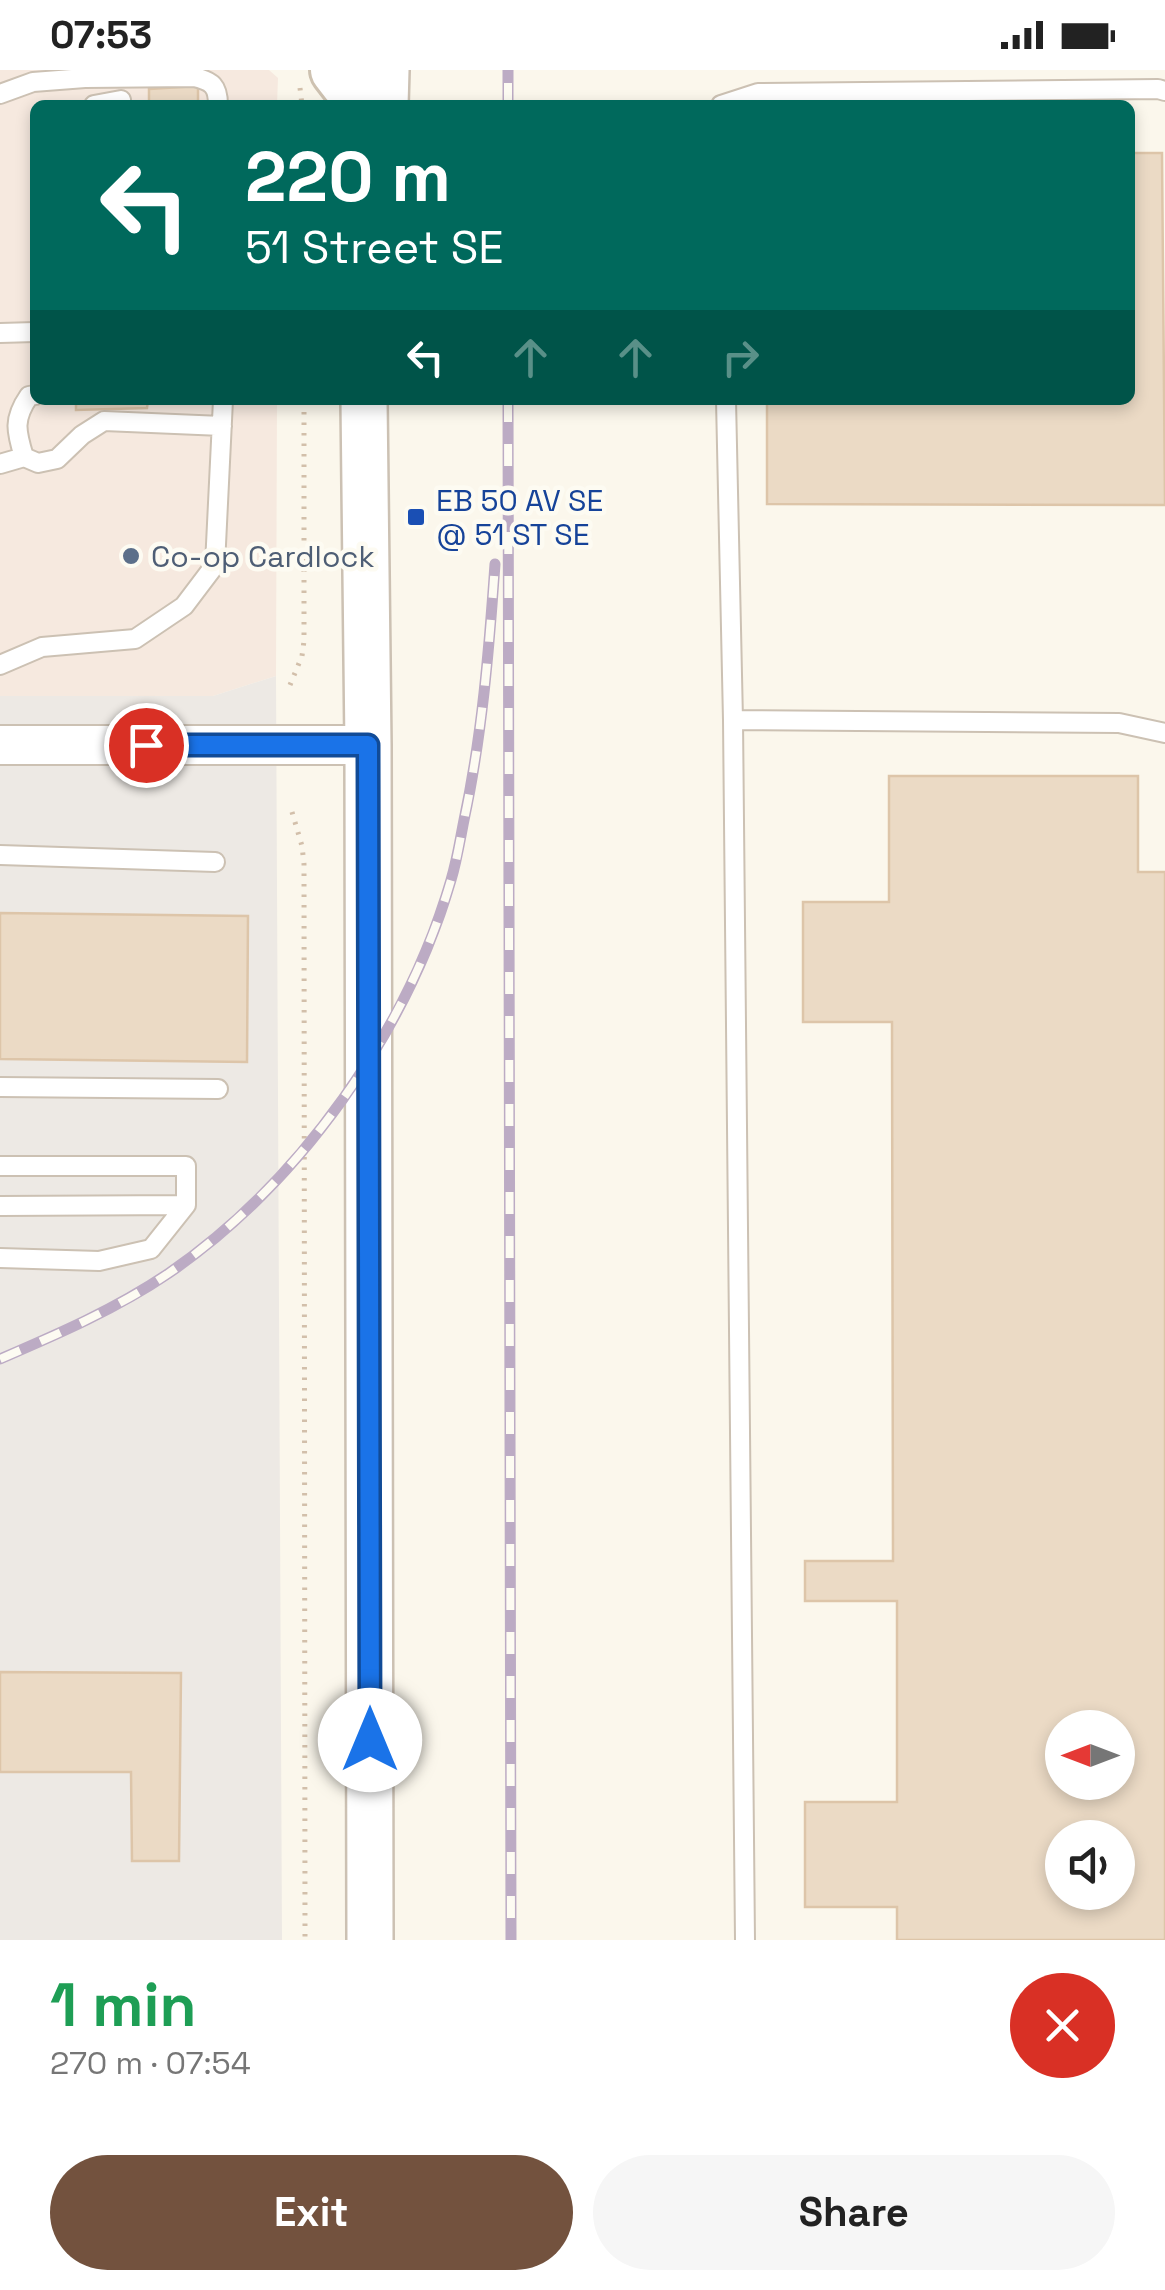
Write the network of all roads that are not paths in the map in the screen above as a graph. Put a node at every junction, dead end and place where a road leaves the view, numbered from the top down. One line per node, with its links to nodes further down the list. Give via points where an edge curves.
1 (122, 79): 3 (lane, via 34,82); 4 (lane); 5 (lane, via 210,81)
2 (1165, 91): 6 (lane, via 758,93)
3 (0, 94)
4 (122, 100)
5 (218, 100)
6 (736, 100)
7 (30, 332): 8 (lane)
8 (0, 333)
9 (30, 396): 14 (lane, via 19,410 16,434)
10 (223, 405): 13 (lane)
11 (364, 405): 19 (street)
12 (726, 405): 17 (lane)
13 (222, 426): 14 (lane, via 104,422 58,459 38,463); 16 (lane, via 215,565 184,606 136,639 42,647)
14 (24, 457): 15 (lane)
15 (0, 464)
16 (0, 665)
17 (733, 720): 18 (lane, via 1119,723); 30 (lane)
18 (1165, 732)
19 (368, 745): 20 (street); 29 (street)
20 (0, 746)
21 (0, 854): 22 (lane)
22 (216, 862)
23 (0, 1087): 24 (lane)
24 (218, 1090)
25 (0, 1166): 26 (lane, via 186,1166)
26 (186, 1205): 27 (lane); 28 (lane, via 151,1249 99,1261)
27 (0, 1206)
28 (0, 1258)
29 (370, 1940)
30 (745, 1940)

